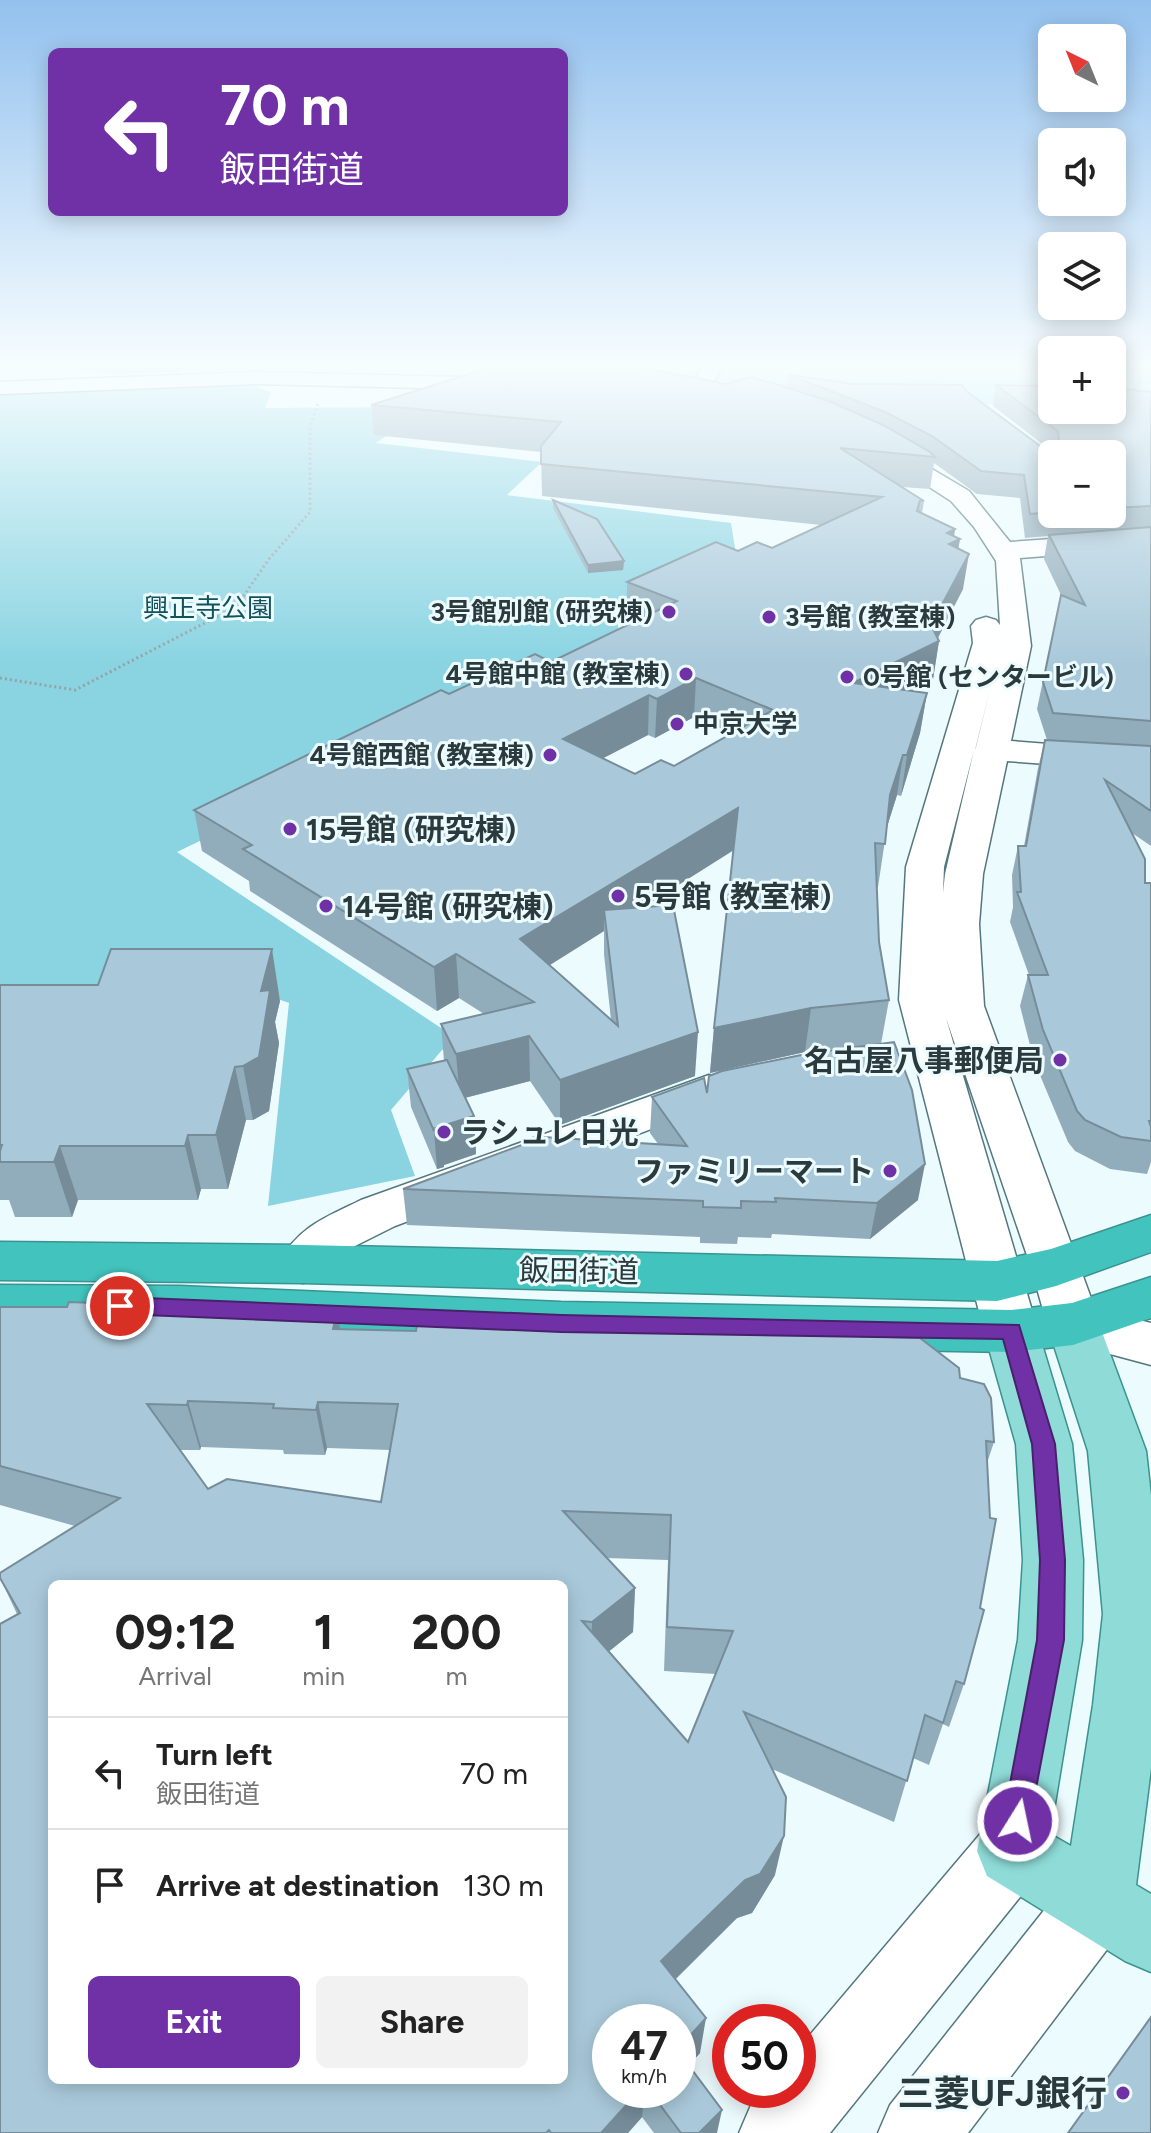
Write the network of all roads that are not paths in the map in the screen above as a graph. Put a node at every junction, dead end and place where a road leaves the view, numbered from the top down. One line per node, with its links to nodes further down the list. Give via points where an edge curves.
1 (887, 465): 15 (street, via 946,511 969,541 984,587 988,643 925,867 915,1057)
2 (914, 465): 5 (street, via 960,496)
3 (1126, 523): 4 (street)
4 (1150, 541): 5 (street)
5 (1002, 551): 6 (street, via 1009,561 1016,646)
6 (991, 750): 7 (street); 12 (street, via 964,874 959,924 963,1006)
7 (1149, 763)
8 (750, 1082): 11 (street, via 708,1091 378,1213 325,1239)
9 (1151, 1233): 12 (highway, 飯田街道)
10 (0, 1261): 11 (highway, 飯田街道)
11 (303, 1264): 15 (highway, 飯田街道)
12 (1056, 1267): 15 (highway, 飯田街道); 16 (street)
13 (1151, 1297): 16 (highway, 飯田街道)
14 (0, 1305): 15 (highway, 飯田街道, via 180,1306 561,1323)
15 (1004, 1306): 16 (highway, 飯田街道); 18 (main road, via 1044,1444 1053,1560 1050,1640)
16 (1073, 1324): 17 (street); 19 (main road, via 1117,1451 1134,1614 1126,1705)
17 (1151, 1344)
18 (1012, 1851): 19 (main road); 20 (street)
19 (1125, 1918): 21 (street)
20 (779, 2133)
21 (918, 2133)

